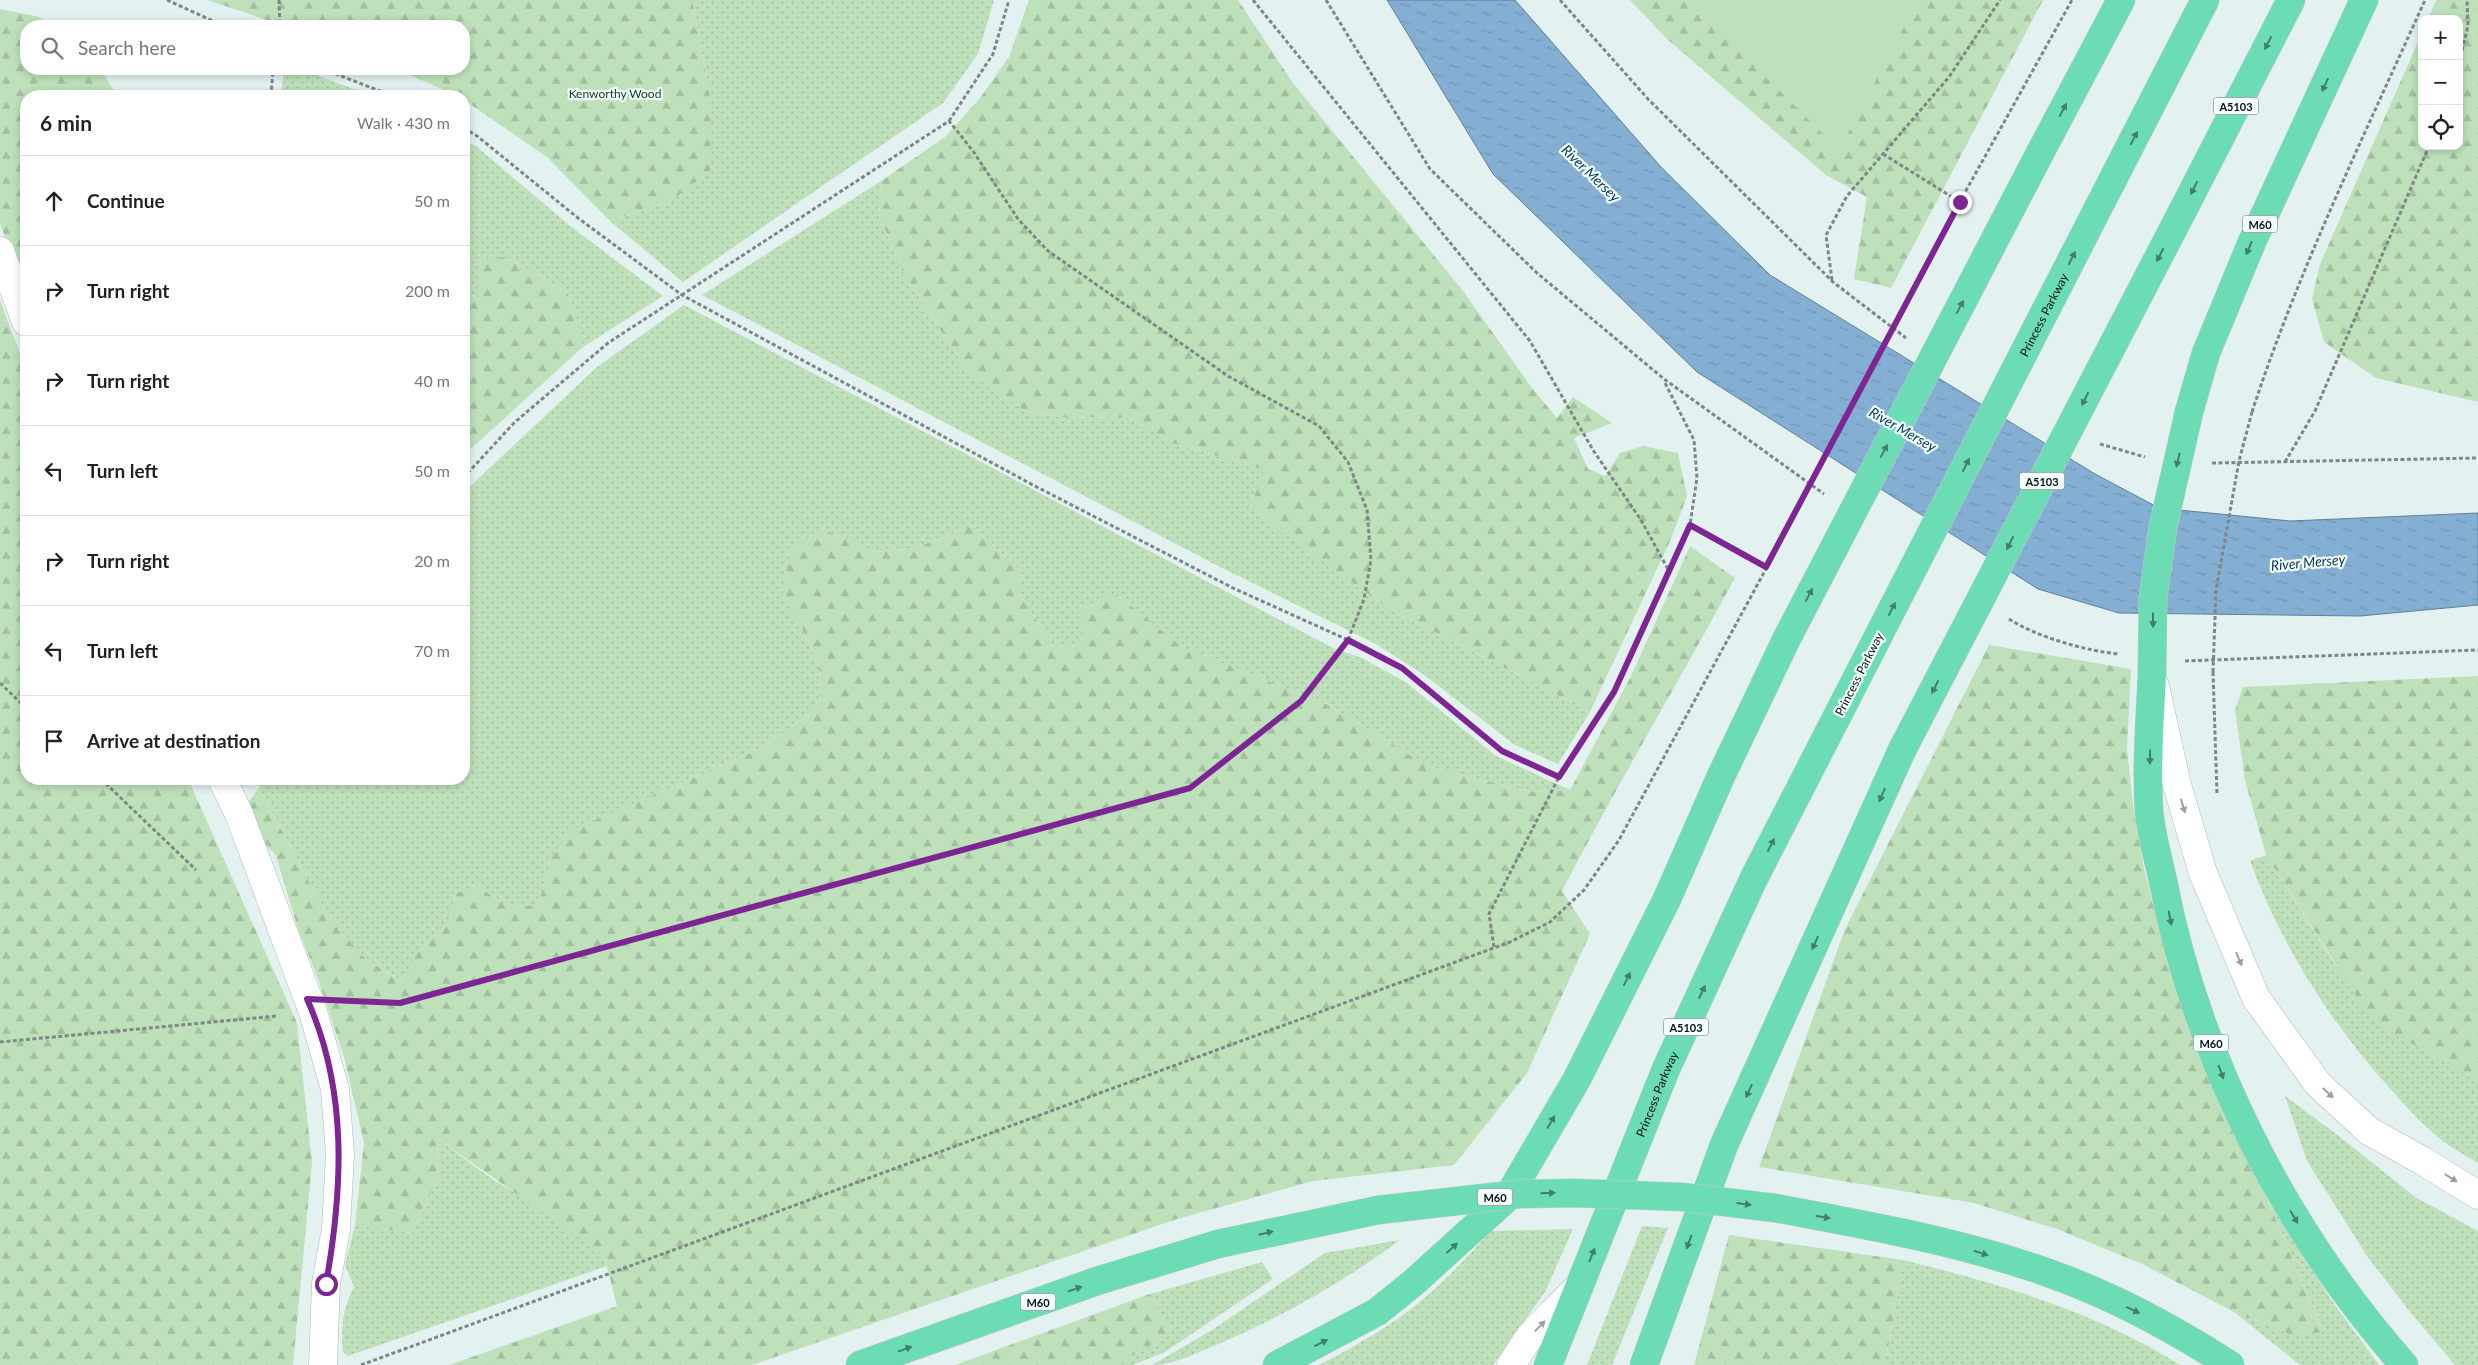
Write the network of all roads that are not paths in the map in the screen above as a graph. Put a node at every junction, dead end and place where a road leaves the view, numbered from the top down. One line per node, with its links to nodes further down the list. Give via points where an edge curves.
1 (2121, 0): 13 (highway, one-way to 1, bridge, via 1377,1312 1413,1284 1508,1197 1576,1079 1667,899 1787,638)
2 (2205, 0): 10 (highway, Princess Parkway / A5103, one-way to 2, bridge, via 1670,1060 1754,878)
3 (2291, 0): 16 (highway, A5103, one-way to 16, bridge, via 1902,750 1724,1145)
4 (2364, 0): 7 (highway, M60, one-way to 7, bridge, via 2252,242 2206,353 2163,527 2153,598)
5 (0, 251): 6 (lane)
6 (20, 306)
7 (2152, 674): 9 (lane, one-way to 9, via 2176,785 2203,873 2256,998 2318,1084 2369,1131); 18 (highway, M60, one-way to 18, via 2149,811 2174,936 2223,1078 2292,1215 2337,1283)
8 (225, 785): 11 (lane, via 239,814 310,1006 335,1089 340,1154 336,1229 326,1284)
9 (2478, 1195)
10 (1580, 1285): 14 (lane, one-way to 10, via 1530,1336); 15 (highway, Princess Parkway / A5103)
11 (323, 1365)
12 (860, 1365): 17 (highway, M60, one-way to 17, bridge, via 1097,1281 1218,1244 1378,1210 1519,1194 1574,1193 1682,1197 1775,1208 1881,1228 1976,1251 2062,1278 2174,1329)
13 (1277, 1365)
14 (1511, 1365)
15 (1548, 1365)
16 (1644, 1365)
17 (2230, 1365)
18 (2404, 1365)

